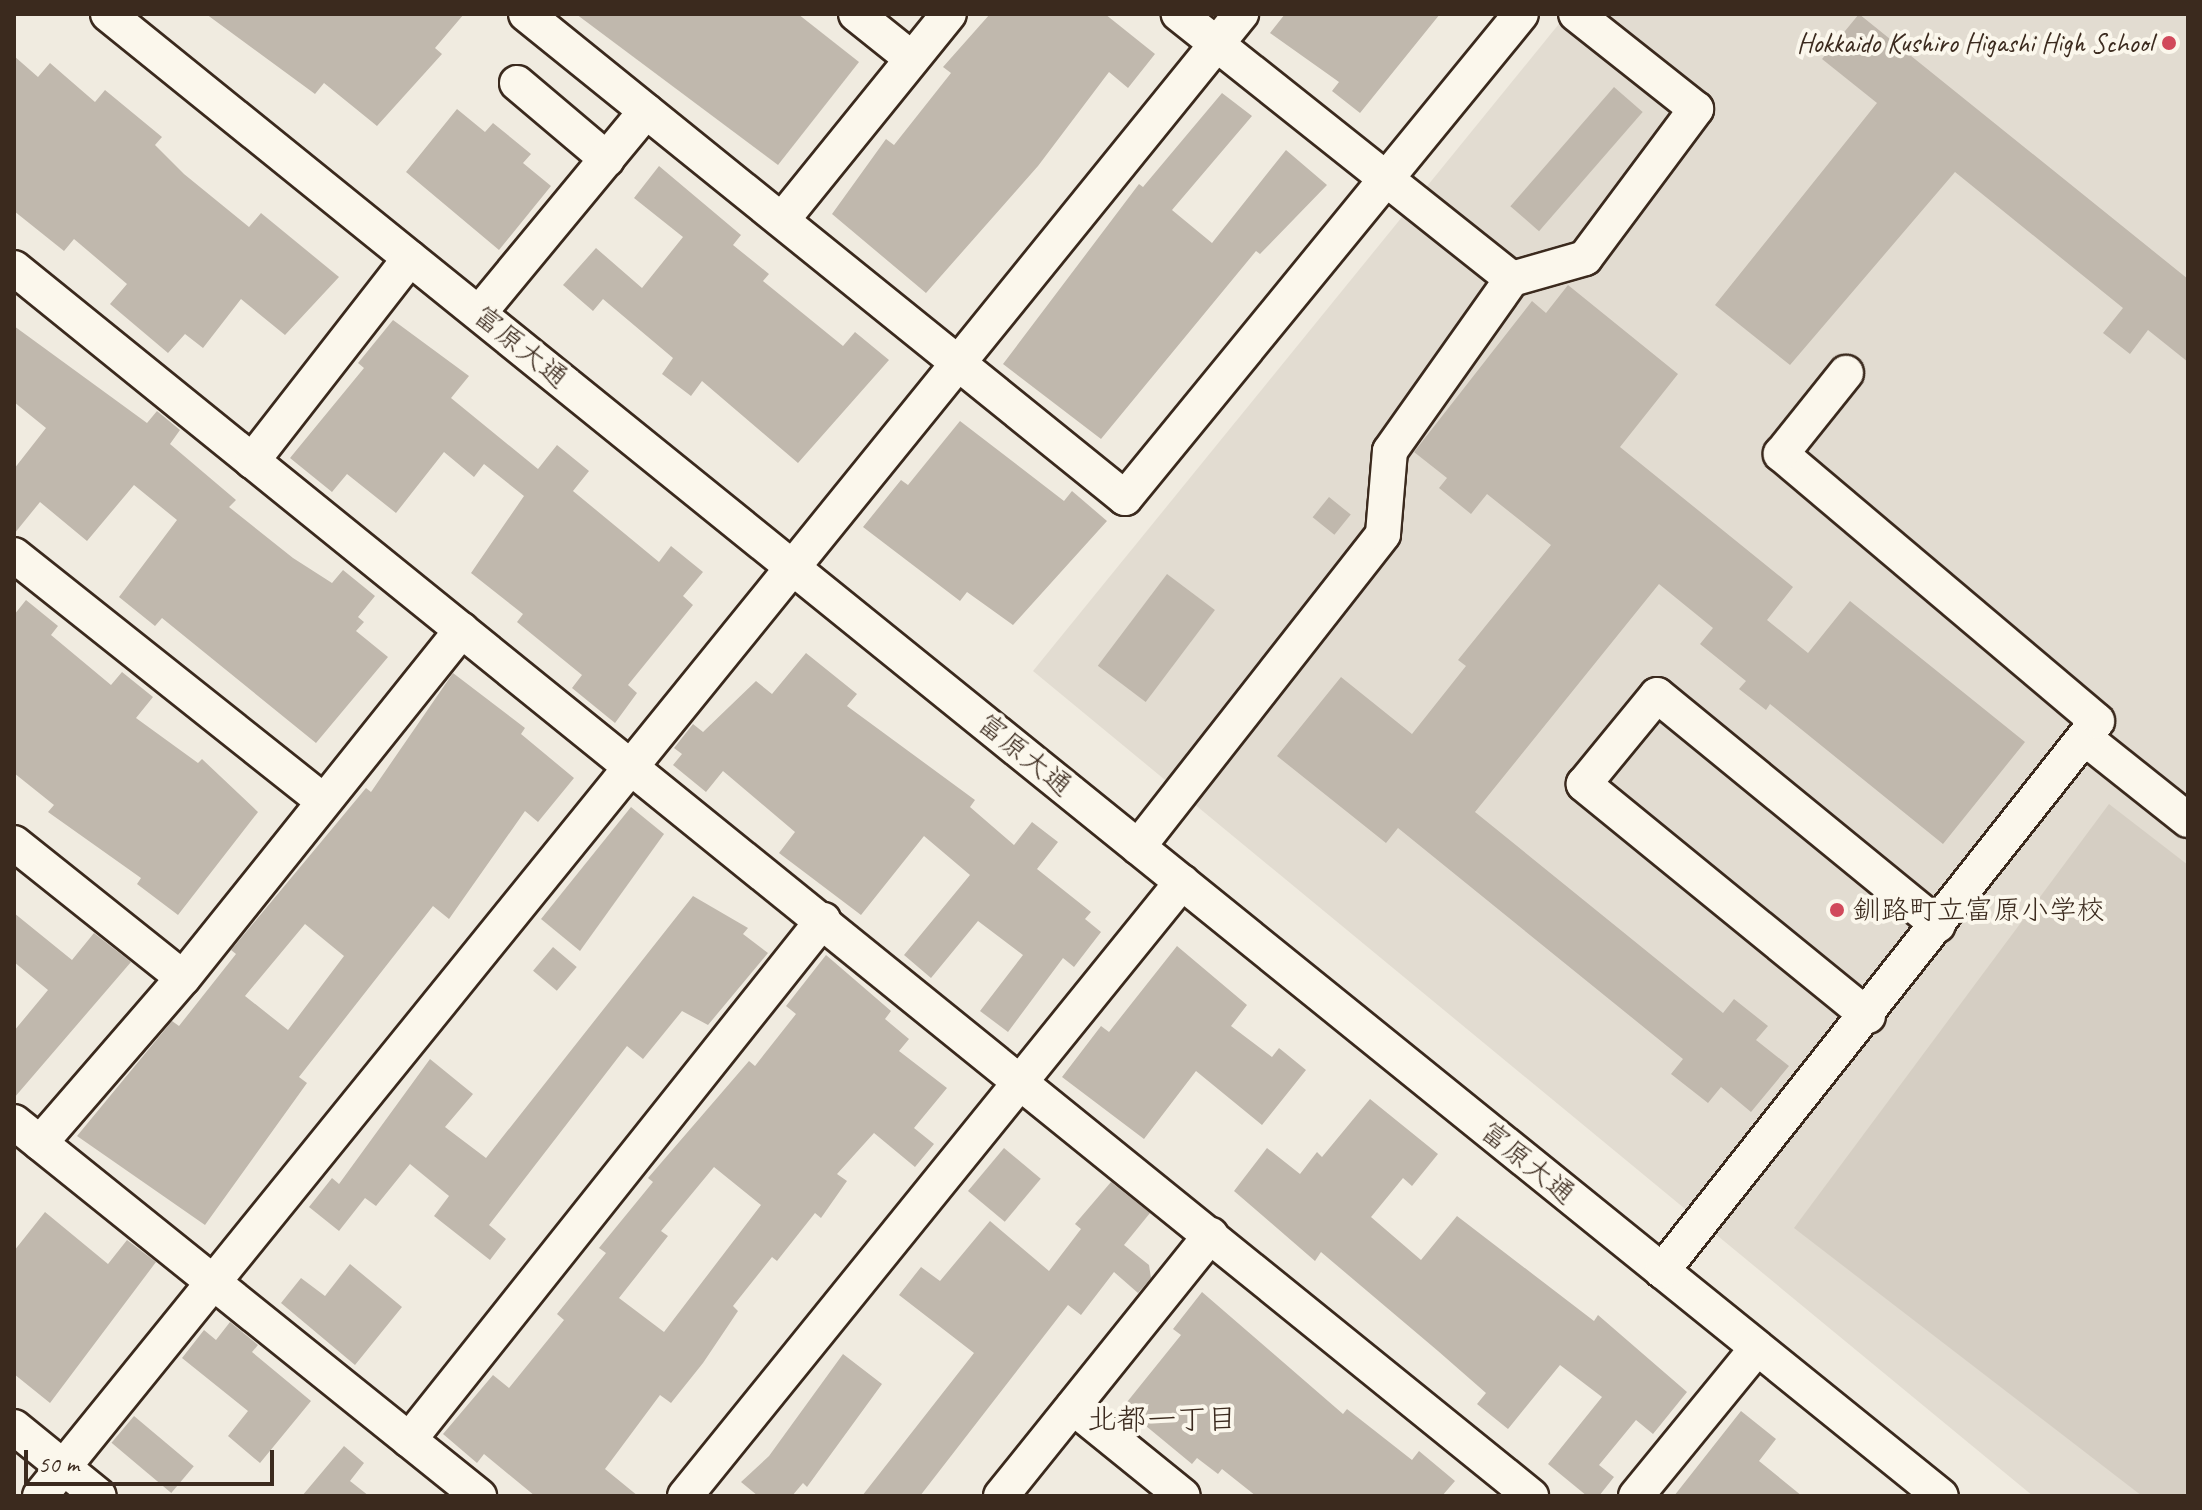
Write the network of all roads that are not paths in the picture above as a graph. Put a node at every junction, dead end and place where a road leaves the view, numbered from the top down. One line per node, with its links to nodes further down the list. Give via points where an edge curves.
1 (108, 14): 16 (street, 富原大通)
2 (526, 14): 12 (street)
3 (856, 14): 10 (street)
4 (949, 14): 10 (street)
5 (1179, 14): 9 (street)
6 (1241, 14): 9 (street)
7 (1521, 14): 14 (street)
8 (1576, 14): 18 (street, via 1696,109 1585,258)
9 (1216, 44): 14 (street); 20 (street)
10 (911, 58): 15 (street)
11 (517, 83): 13 (street)
12 (646, 111): 13 (street); 15 (street)
13 (607, 159): 19 (street)
14 (1385, 181): 18 (street); 20 (street, via 1125,498)
15 (782, 220): 20 (street)
16 (410, 258): 19 (street, 富原大通); 22 (street)
17 (14, 268): 22 (street)
18 (1512, 279): 31 (street, via 1390,451 1383,534)
19 (479, 313): 24 (street, 富原大通)
20 (957, 362): 24 (street)
21 (1846, 373): 26 (street, via 1781,454 2097,721)
22 (252, 461): 25 (street)
23 (14, 555): 28 (street)
24 (793, 566): 27 (street); 31 (street, 富原大通)
25 (462, 630): 27 (street); 28 (street)
26 (2086, 739): 29 (street); 34 (street)
27 (631, 767): 33 (street); 42 (street)
28 (322, 800): 35 (street)
29 (2188, 820)
30 (14, 843): 35 (street)
31 (1138, 847): 32 (street, 富原大通)
32 (1182, 882): 37 (street); 41 (street, 富原大通)
33 (823, 920): 37 (street); 46 (street)
34 (1938, 925): 36 (street); 36 (street, via 1657,695 1584,784)
35 (183, 978): 39 (street)
36 (1868, 1016): 41 (street)
37 (1021, 1082): 40 (street); 51 (street)
38 (14, 1122): 39 (street)
39 (40, 1143): 42 (street)
40 (1211, 1235): 44 (street); 54 (street)
41 (1662, 1271): 43 (street, 富原大通)
42 (212, 1283): 46 (street); 47 (street)
43 (1757, 1348): 55 (street); 56 (street, 富原大通)
44 (1073, 1407): 52 (street); 53 (street)
45 (14, 1427): 47 (street)
46 (409, 1440): 50 (street)
47 (63, 1467): 48 (street); 49 (street)
48 (40, 1496)
49 (99, 1496)
50 (479, 1496)
51 (685, 1496)
52 (1001, 1496)
53 (1183, 1496)
54 (1531, 1496)
55 (1636, 1496)
56 (1941, 1496)

